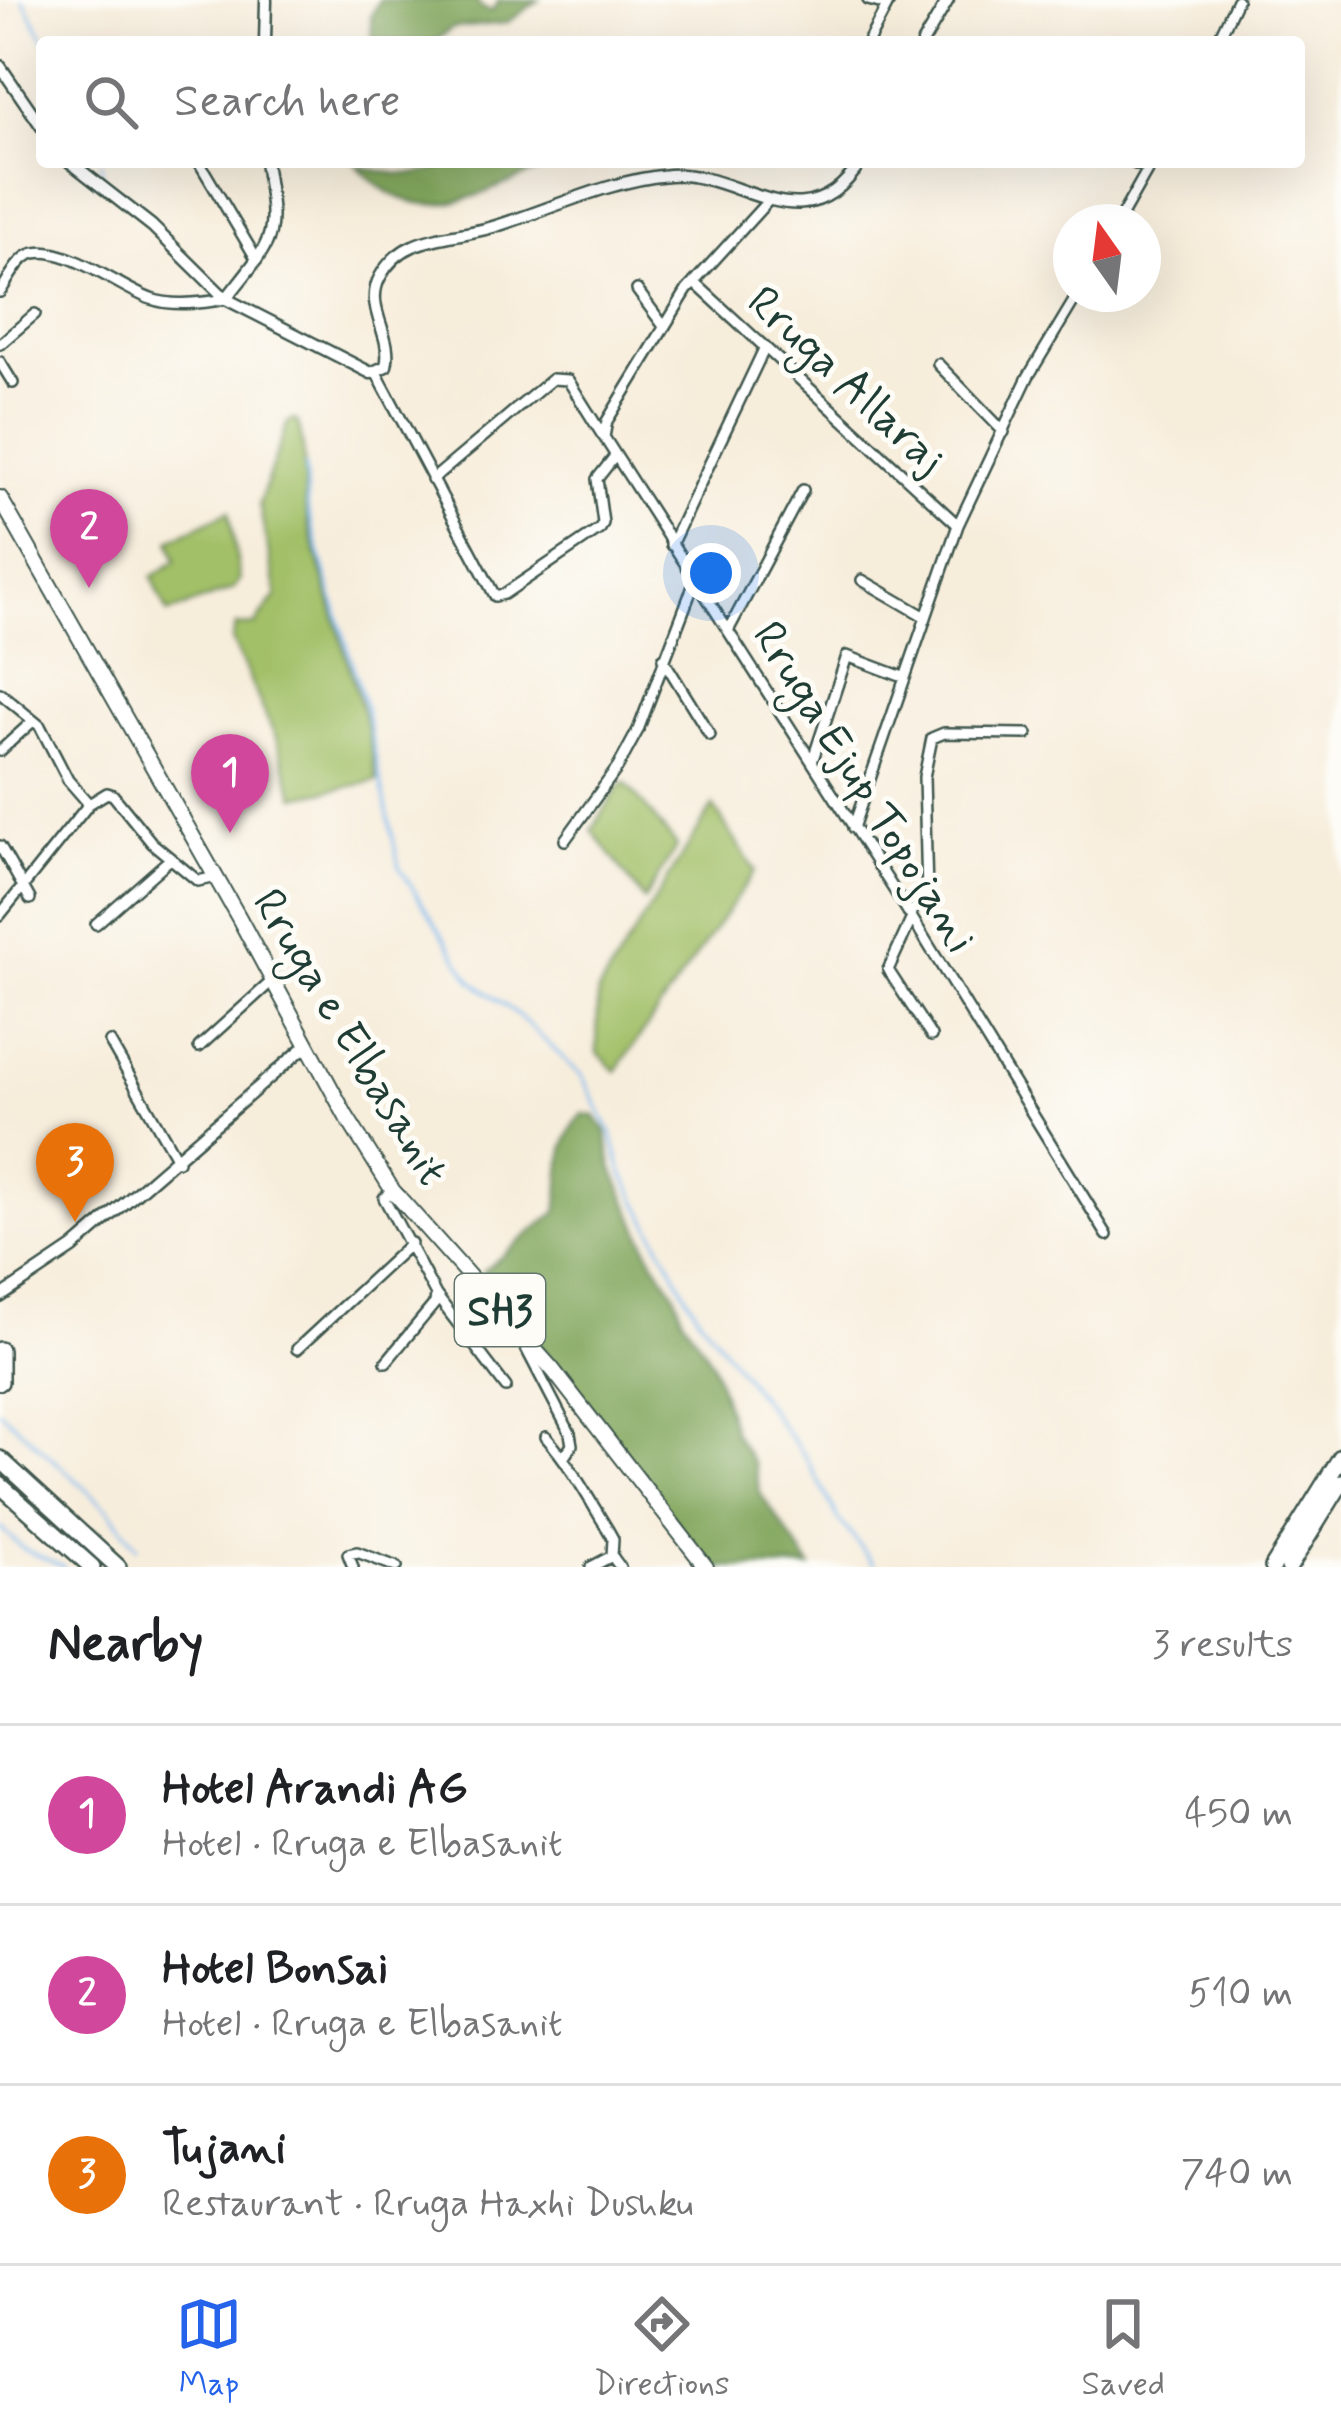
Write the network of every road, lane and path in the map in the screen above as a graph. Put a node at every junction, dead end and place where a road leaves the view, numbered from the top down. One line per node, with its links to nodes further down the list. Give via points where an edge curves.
1 (266, 0): 6 (street)
2 (868, 0): 5 (street)
3 (948, 0): 8 (street)
4 (1237, 0): 9 (street)
5 (888, 2): 7 (street)
6 (265, 36)
7 (871, 36)
8 (927, 36)
9 (1220, 36)
10 (0, 66): 11 (street)
11 (36, 118)
12 (78, 168): 23 (street)
13 (202, 168): 19 (street)
14 (266, 168): 19 (street, via 274,226)
15 (856, 168): 17 (street, via 824,196)
16 (1149, 168): 18 (street)
17 (767, 202): 20 (street); 31 (street, via 707,179 665,176 413,245 375,288 388,355)
18 (1128, 204)
19 (256, 260): 23 (street)
20 (694, 282): 26 (street); 28 (street, Rruga Allaraj)
21 (637, 290): 26 (street)
22 (0, 292): 23 (street, via 22,260 43,253 156,301)
23 (226, 299): 31 (street)
24 (1067, 312): 33 (street)
25 (35, 314): 27 (street)
26 (663, 325): 34 (street)
27 (0, 344)
28 (765, 347): 39 (street, Rruga Allaraj); 40 (street)
29 (0, 362): 32 (street)
30 (938, 364): 33 (street)
31 (376, 372): 36 (street)
32 (13, 383)
33 (1004, 432): 39 (street)
34 (604, 436): 35 (street, Rruga Ejup Topojani); 36 (street, Rruga Ejup Topojani, via 568,380 552,379)
35 (614, 457): 36 (street, via 596,479 600,529 498,596); 40 (street, Rruga Ejup Topojani)
36 (432, 480)
37 (803, 490): 44 (street)
38 (0, 498): 58 (main road, Rruga e Elbasanit / SH3)
39 (958, 525): 43 (street)
40 (671, 544): 42 (street, Rruga Ejup Topojani)
41 (862, 580): 43 (street)
42 (695, 581): 44 (street, Rruga Ejup Topojani); 45 (street)
43 (924, 616): 46 (street)
44 (728, 631): 52 (street, Rruga Ejup Topojani)
45 (663, 659): 49 (street); 55 (street, via 618,767)
46 (903, 677): 52 (street, via 847,656); 54 (street)
47 (0, 693): 48 (street)
48 (33, 721): 51 (street); 53 (street)
49 (710, 734)
50 (1028, 734): 62 (street, via 932,738 924,777 927,894)
51 (0, 751)
52 (812, 763): 54 (street, Rruga Ejup Topojani)
53 (89, 804): 57 (street, via 112,794); 59 (street)
54 (853, 828): 62 (street, Rruga Ejup Topojani)
55 (565, 840)
56 (0, 846): 59 (street)
57 (170, 860): 58 (street, via 198,880); 63 (street)
58 (216, 878): 64 (main road, Rruga e Elbasanit / SH3)
59 (23, 886): 60 (street); 61 (street)
60 (30, 899)
61 (0, 915)
62 (910, 916): 65 (street, via 888,970); 71 (street, Rruga Ejup Topojani)
63 (96, 925)
64 (272, 981): 67 (main road, Rruga e Elbasanit / SH3); 68 (street)
65 (932, 1036)
66 (110, 1042): 69 (street)
67 (307, 1046): 69 (street); 70 (main road, Rruga e Elbasanit / SH3)
68 (199, 1047)
69 (178, 1160): 74 (street, via 73,1249)
70 (393, 1191): 72 (street, via 384,1198); 75 (main road, Rruga e Elbasanit / SH3)
71 (1108, 1234)
72 (411, 1243): 73 (street); 76 (street)
73 (436, 1294): 78 (street); 80 (street)
74 (0, 1297)
75 (519, 1331): 83 (street, via 572,1438); 96 (main road, Rruga e Elbasanit / SH3)
76 (297, 1349)
77 (0, 1350): 79 (highway)
78 (386, 1362)
79 (0, 1382)
80 (506, 1388)
81 (546, 1437): 83 (street)
82 (0, 1448): 87 (highway)
83 (564, 1457): 89 (street, via 613,1539)
84 (1341, 1457): 97 (highway)
85 (0, 1459): 87 (highway)
86 (1341, 1483): 98 (highway)
87 (34, 1486): 91 (highway)
88 (0, 1487): 90 (highway)
89 (612, 1556): 94 (street); 95 (street)
90 (92, 1567)
91 (118, 1567)
92 (353, 1567): 93 (street, via 348,1554 357,1552)
93 (397, 1567)
94 (591, 1567)
95 (620, 1567)
96 (706, 1567)
97 (1273, 1567)
98 (1289, 1567)

